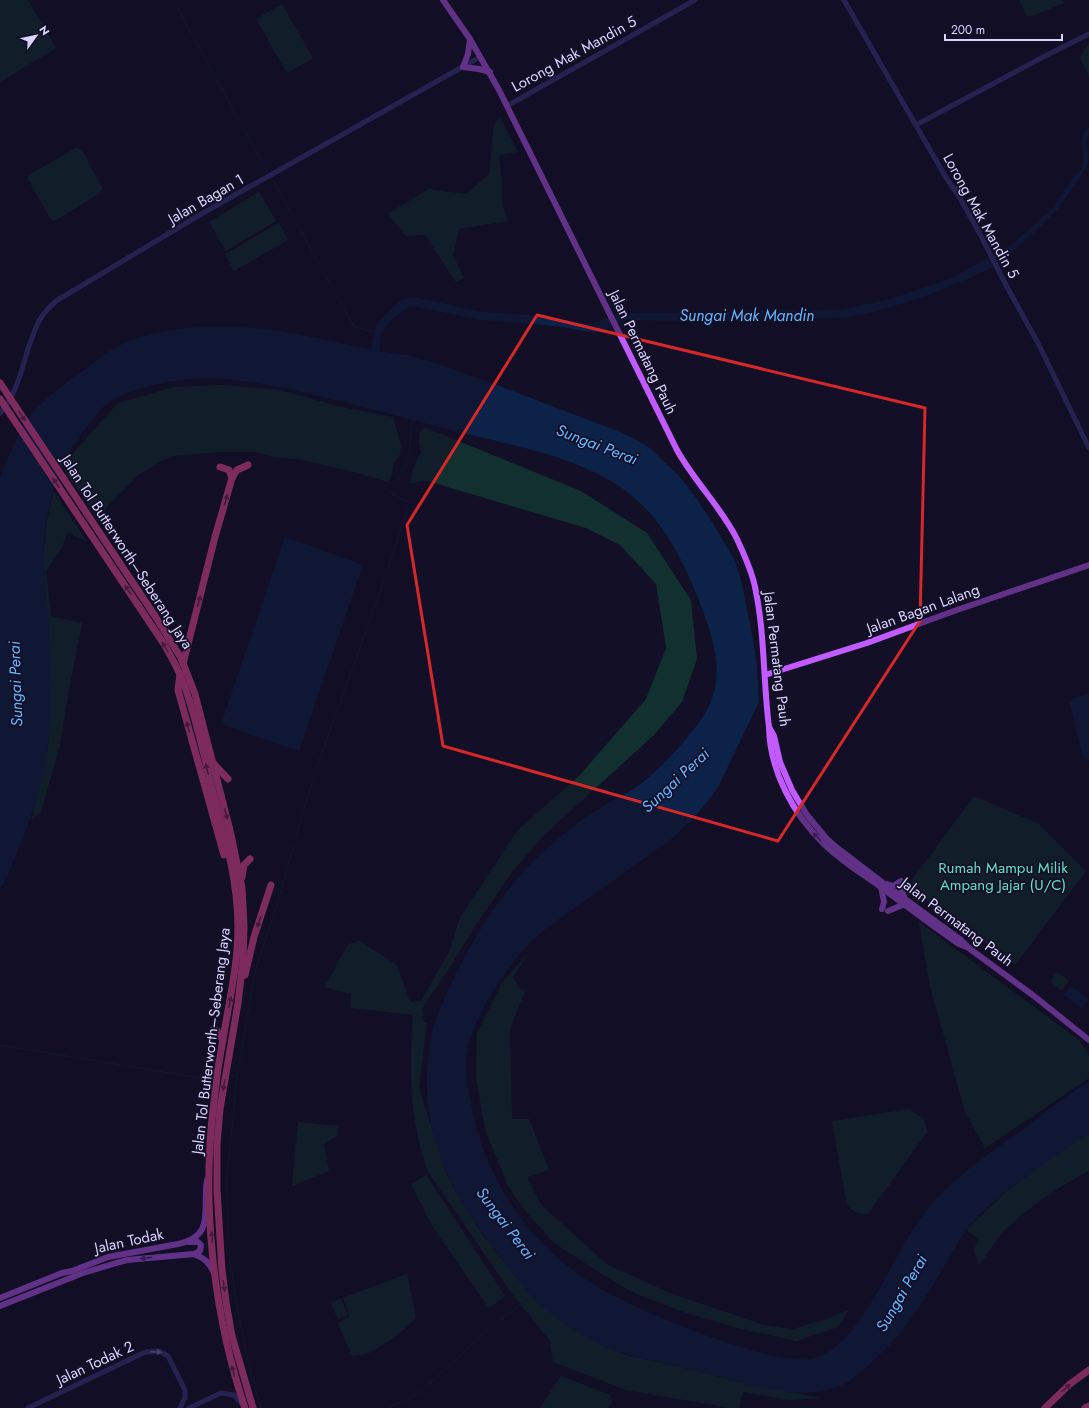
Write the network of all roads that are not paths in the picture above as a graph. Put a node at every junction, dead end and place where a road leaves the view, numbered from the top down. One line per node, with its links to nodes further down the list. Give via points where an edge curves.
1 (443, 0): 5 (main road, Jalan Permatang Pauh)
2 (695, 0): 9 (street, Lorong Mak Mandin 5)
3 (844, 0): 10 (street, Lorong Mak Mandin 5)
4 (1089, 34): 10 (street)
5 (470, 39): 6 (main road, Jalan Permatang Pauh); 7 (main road)
6 (480, 57): 7 (street, Jalan Bagan 1); 8 (main road, Jalan Permatang Pauh)
7 (463, 67): 8 (main road); 15 (street, Jalan Bagan 1, via 203,213 56,301 45,311 37,325 13,395)
8 (490, 72): 9 (main road, Jalan Permatang Pauh)
9 (507, 106): 21 (main road, Jalan Permatang Pauh, via 683,461 726,521 743,551 758,601)
10 (916, 125): 12 (street, Lorong Mak Mandin 5)
11 (959, 180): 12 (street)
12 (960, 198): 16 (street, Lorong Mak Mandin 5, via 1038,343)
13 (0, 383): 22 (highway, Jalan Tol Butterworth–Seberang Jaya, one-way to 22, via 181,658 190,677)
14 (0, 399): 27 (highway, Jalan Tol Butterworth–Seberang Jaya, one-way to 14, via 188,696 174,662)
15 (0, 414)
16 (1089, 448)
17 (248, 465): 19 (highway, via 237,470)
18 (220, 467): 19 (highway, via 229,470)
19 (232, 478): 27 (highway, one-way to 19, via 210,805 177,687)
20 (1089, 565): 21 (main road, Jalan Bagan Lalang, via 954,610 867,643)
21 (765, 675): 26 (main road, Jalan Permatang Pauh, via 771,750 777,773 788,795 800,816 824,845)
22 (213, 762): 23 (highway); 27 (highway, Jalan Tol Butterworth–Seberang Jaya, one-way to 27, via 230,830)
23 (228, 779)
24 (250, 860): 27 (highway, via 244,865)
25 (271, 885): 29 (highway, one-way to 29, via 254,937)
26 (882, 885): 28 (main road, Jalan Permatang Pauh); 28 (main road, via 893,886 902,882); 28 (main road, via 885,910)
27 (238, 888): 29 (highway, Jalan Tol Butterworth–Seberang Jaya, via 244,926); 31 (highway, Jalan Tol Butterworth–Seberang Jaya, one-way to 27, via 232,992 237,948)
28 (905, 901): 32 (main road, Jalan Permatang Pauh, via 962,940 970,949)
29 (238, 1003): 47 (highway, Jalan Tol Butterworth–Seberang Jaya, one-way to 47, via 220,1109 217,1190 226,1302 232,1336)
30 (213, 1030): 31 (highway, via 218,1031)
31 (222, 1040): 33 (highway, Jalan Tol Butterworth–Seberang Jaya)
32 (1089, 1040)
33 (209, 1167): 34 (main road, via 203,1227 197,1236); 37 (highway, Jalan Tol Butterworth–Seberang Jaya, one-way to 33)
34 (188, 1242): 35 (main road, via 198,1242 201,1245 200,1251); 36 (main road, Jalan Todak, via 108,1257)
35 (194, 1254): 37 (main road, via 208,1262); 38 (main road, Jalan Todak, one-way to 38, via 127,1260)
36 (72, 1271): 38 (main road, via 42,1285); 39 (main road, Jalan Todak)
37 (215, 1276): 46 (highway, Jalan Tol Butterworth–Seberang Jaya, one-way to 37, via 234,1374)
38 (39, 1291): 40 (main road, Jalan Todak)
39 (0, 1298)
40 (0, 1306)
41 (1089, 1370): 48 (highway, one-way to 41, via 1066,1387)
42 (1089, 1406): 49 (highway)
43 (28, 1408): 44 (street, Jalan Todak 2, one-way to 44, via 146,1352 159,1351 171,1361 185,1390 186,1398)
44 (180, 1408)
45 (189, 1408): 46 (street, via 226,1393 234,1395)
46 (245, 1408)
47 (253, 1408)
48 (1045, 1408)
49 (1085, 1408)

